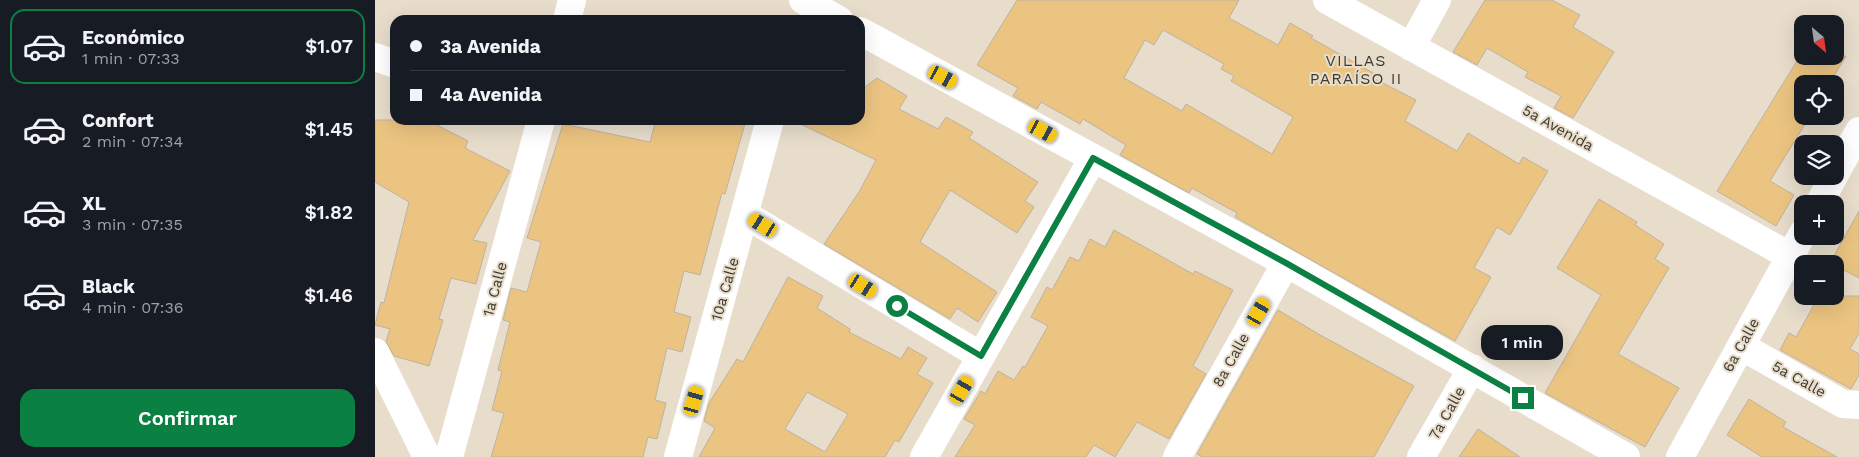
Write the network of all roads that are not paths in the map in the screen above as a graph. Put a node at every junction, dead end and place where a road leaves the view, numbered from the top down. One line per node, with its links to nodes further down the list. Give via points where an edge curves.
1 (572, 0): 5 (street)
2 (802, 0): 6 (street); 7 (street)
3 (1327, 0): 9 (street, 5a Avenida)
4 (1437, 0): 9 (street)
5 (568, 15)
6 (798, 15)
7 (830, 15)
8 (865, 34): 15 (street)
9 (1411, 47): 18 (street, 5a Avenida)
10 (375, 57): 11 (street)
11 (390, 62)
12 (540, 125): 27 (street, 1a Calle)
13 (769, 125): 17 (street, 10a Calle)
14 (1859, 131): 16 (street)
15 (1093, 158): 20 (street); 23 (street)
16 (1844, 158)
17 (746, 215): 23 (street); 28 (street, 10a Calle)
18 (1794, 244)
19 (1796, 245): 21 (street, 6a Calle)
20 (1286, 263): 24 (street); 30 (street, 8a Calle)
21 (1741, 346): 25 (street, 5a Calle, via 1843,404); 33 (street, 6a Calle)
22 (375, 352): 26 (street)
23 (981, 356): 29 (street)
24 (1472, 368): 31 (street, 7a Calle); 32 (street)
25 (1859, 405)
26 (427, 457)
27 (449, 457)
28 (678, 457)
29 (924, 457)
30 (1177, 457)
31 (1421, 457)
32 (1627, 457)
33 (1679, 457)

